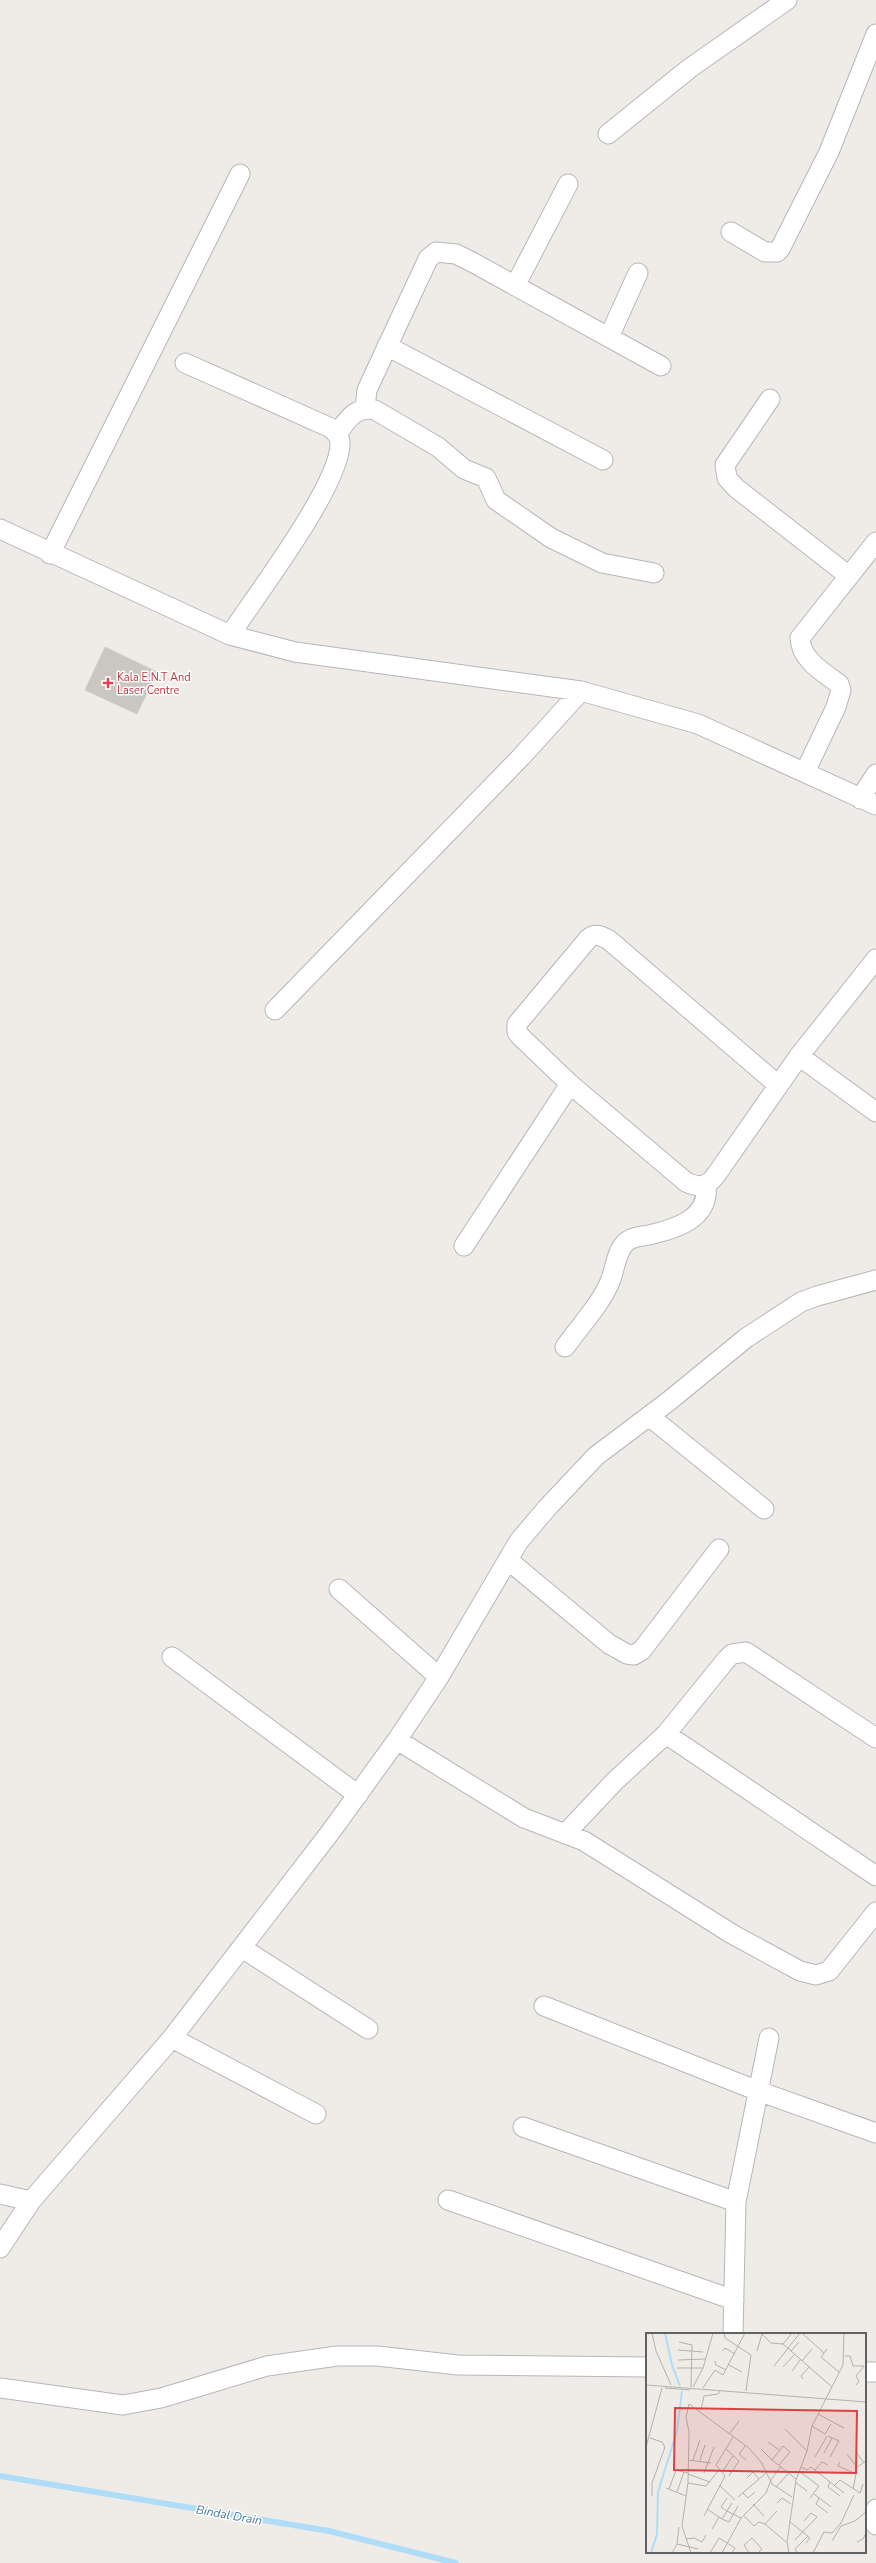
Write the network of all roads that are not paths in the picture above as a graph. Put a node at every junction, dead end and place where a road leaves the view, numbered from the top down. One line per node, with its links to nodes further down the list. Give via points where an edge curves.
1 (787, 0): 3 (street, via 690,68)
2 (876, 34): 6 (street, via 829,152 780,249 777,252 765,252)
3 (608, 134)
4 (240, 174): 19 (street)
5 (568, 184): 8 (street)
6 (731, 232)
7 (638, 273): 9 (street)
8 (515, 286): 9 (street); 10 (street, via 456,254 436,252 428,259)
9 (609, 337): 12 (street)
10 (387, 346): 14 (street, via 367,390); 16 (street)
11 (185, 363): 15 (street, via 331,428)
12 (661, 366)
13 (770, 399): 21 (street, via 725,465 727,478 736,488)
14 (365, 408): 15 (street, via 356,411); 20 (street, via 438,447 464,469 486,478 496,500 551,538 602,563)
15 (337, 434): 22 (street, via 340,444 330,479 310,514)
16 (603, 460)
17 (0, 529): 19 (street)
18 (876, 542): 21 (street)
19 (50, 554): 22 (street)
20 (654, 573)
21 (849, 576): 24 (street, via 800,638 802,651 806,657 838,684 841,690 836,708)
22 (230, 635): 23 (street, via 295,652)
23 (581, 691): 24 (street, via 698,724); 28 (street, via 521,757)
24 (805, 772): 26 (street)
25 (876, 774): 26 (street)
26 (868, 802)
27 (876, 959): 29 (street)
28 (275, 1010)
29 (799, 1056): 31 (street); 32 (street)
30 (570, 1084): 31 (street, via 520,1036 516,1028 588,939 595,934 609,940); 33 (street, via 686,1182 694,1186); 34 (street)
31 (778, 1085): 33 (street, via 716,1175)
32 (876, 1112)
33 (706, 1185): 36 (street, via 706,1202 698,1214 677,1228 626,1241 607,1288)
34 (464, 1246)
35 (876, 1280): 37 (street, via 817,1296 786,1312 746,1338)
36 (565, 1347)
37 (649, 1416): 38 (street); 40 (street, via 591,1460 523,1536)
38 (764, 1508)
39 (718, 1549): 40 (street, via 642,1650 634,1655 609,1644)
40 (508, 1560): 43 (street)
41 (339, 1589): 43 (street)
42 (172, 1657): 47 (street)
43 (439, 1677): 46 (street)
44 (666, 1734): 45 (street, via 726,1660 738,1651 746,1652); 48 (street, via 615,1781); 49 (street)
45 (876, 1738)
46 (397, 1740): 47 (street); 48 (street, via 518,1814 538,1825)
47 (358, 1794): 51 (street)
48 (565, 1834): 50 (street, via 600,1850 732,1934 800,1971 816,1975 829,1971)
49 (876, 1876)
50 (873, 1924)
51 (242, 1948): 53 (street); 54 (street)
52 (544, 2006): 56 (street)
53 (368, 2029)
54 (172, 2038): 57 (street); 62 (street)
55 (769, 2038): 56 (street)
56 (758, 2091): 59 (street); 63 (street)
57 (316, 2114)
58 (523, 2127): 63 (street)
59 (876, 2133)
60 (0, 2194): 62 (street)
61 (448, 2200): 65 (street)
62 (31, 2202): 64 (street)
63 (736, 2202): 65 (street)
64 (0, 2248)
65 (734, 2300): 66 (street)
66 (733, 2333)
67 (646, 2367): 68 (street, via 458,2365 377,2356 337,2356 267,2366 161,2398 123,2405)
68 (0, 2388)
69 (876, 2509): 70 (street)
70 (876, 2525)

